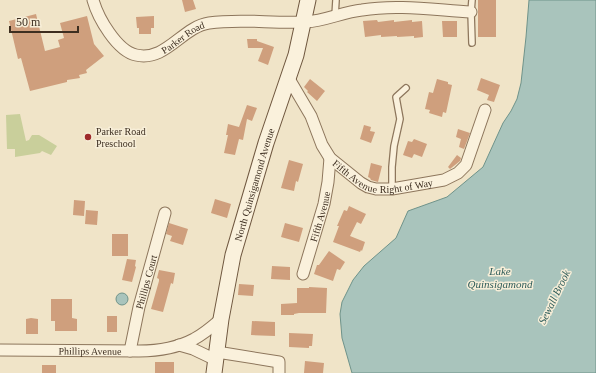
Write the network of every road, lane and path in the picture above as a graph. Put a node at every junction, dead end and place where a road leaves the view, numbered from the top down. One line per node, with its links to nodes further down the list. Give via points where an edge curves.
1 (93, 0): 7 (street, Parker Road, via 100,19 119,44 130,53 146,56 166,49 192,29 204,24 242,20)
2 (308, 0): 7 (main road, North Quinsigamond Avenue)
3 (336, 0): 6 (lane)
4 (472, 0): 5 (lane)
5 (471, 12): 6 (street, Parker Road, via 397,8 362,10); 8 (lane)
6 (335, 16): 7 (street, Parker Road)
7 (303, 22): 9 (main road, North Quinsigamond Avenue)
8 (472, 43)
9 (288, 77): 12 (street, Fifth Avenue Right of Way, via 311,116); 16 (main road, North Quinsigamond Avenue, via 237,238)
10 (406, 88): 13 (lane, via 396,97 400,119 394,146)
11 (485, 110): 13 (street, Fifth Avenue Right of Way, via 466,165 458,173 444,180)
12 (330, 158): 13 (street, Fifth Avenue Right of Way, via 368,187); 15 (street, Fifth Avenue, via 324,204)
13 (392, 189)
14 (165, 213): 19 (street, Phillips Court, via 137,313)
15 (303, 274)
16 (221, 319): 17 (street, Phillips Avenue, via 195,339); 20 (main road, North Quinsigamond Avenue)
17 (179, 345): 19 (street, Phillips Avenue, via 160,350); 20 (street, via 193,349)
18 (0, 350): 19 (street, Phillips Avenue)
19 (130, 351)
20 (215, 362): 21 (street, via 279,362)
21 (278, 373)

